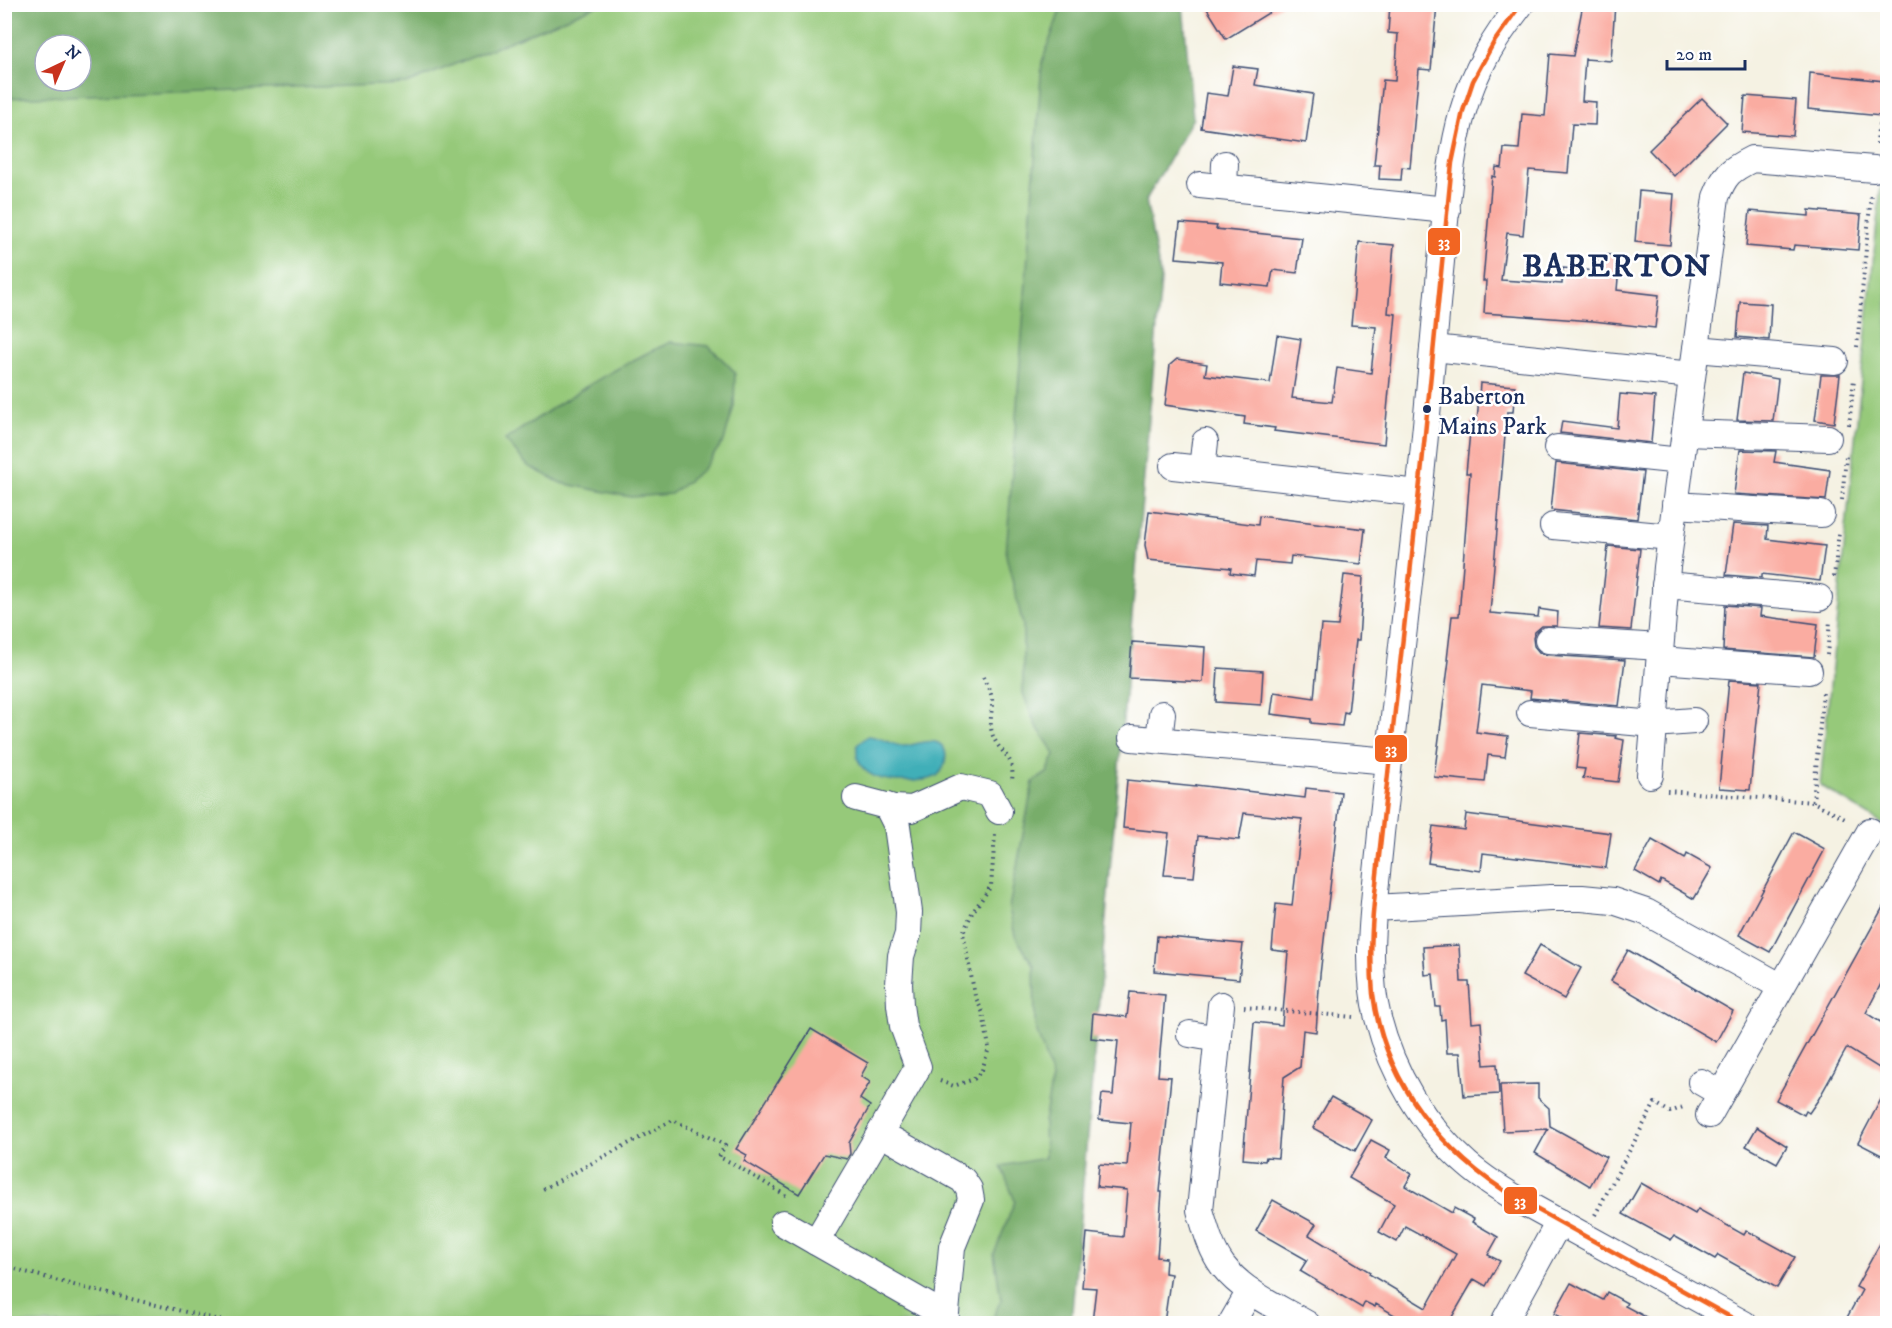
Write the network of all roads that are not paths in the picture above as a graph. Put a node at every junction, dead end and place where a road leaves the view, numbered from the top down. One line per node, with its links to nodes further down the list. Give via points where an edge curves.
1 (1520, 5): 4 (street, via 1486,52 1470,91 1456,139)
2 (1874, 169): 6 (street, via 1752,159 1725,176 1716,197)
3 (1216, 179): 4 (street)
4 (1447, 210): 5 (street)
5 (1433, 348): 8 (street); 16 (street)
6 (1696, 349): 7 (street); 8 (street)
7 (1835, 361)
8 (1692, 375): 9 (street)
9 (1685, 433): 10 (street); 13 (street)
10 (1828, 438)
11 (1205, 442): 15 (street)
12 (1557, 448): 13 (street)
13 (1681, 461): 17 (street)
14 (1173, 466): 15 (street)
15 (1202, 469): 16 (street)
16 (1419, 493): 32 (street)
17 (1675, 505): 18 (street); 20 (street)
18 (1821, 514)
19 (1553, 526): 20 (street)
20 (1671, 537): 21 (street)
21 (1665, 585): 22 (street); 24 (street)
22 (1820, 598)
23 (1548, 640): 24 (street)
24 (1660, 653): 25 (street); 29 (street)
25 (1809, 671)
26 (1162, 714): 31 (street)
27 (1530, 714): 29 (street)
28 (1694, 721): 29 (street)
29 (1654, 724): 33 (street)
30 (1132, 738): 31 (street)
31 (1159, 740): 32 (street)
32 (1389, 761): 38 (street)
33 (1650, 775)
34 (856, 798): 36 (street)
35 (999, 810): 36 (street, via 990,794 961,787)
36 (899, 814): 44 (street, via 909,912 901,956 900,1005 918,1067)
37 (1870, 831): 39 (street)
38 (1374, 908): 39 (street, via 1551,898 1613,901 1646,912); 45 (street, via 1372,989 1378,1019 1407,1090 1431,1126 1466,1163 1496,1186)
39 (1780, 986): 43 (street)
40 (1221, 1005): 42 (street)
41 (1190, 1034): 42 (street)
42 (1218, 1038): 48 (street, via 1200,1210 1223,1266)
43 (1710, 1096)
44 (880, 1133): 47 (street); 49 (street, via 963,1180 969,1189 971,1200 952,1247)
45 (1559, 1222): 52 (street); 53 (street)
46 (783, 1223): 47 (street)
47 (816, 1242): 49 (street, via 930,1307)
48 (1250, 1291): 50 (street); 51 (street)
49 (945, 1323)
50 (1231, 1323)
51 (1307, 1323)
52 (1503, 1323)
53 (1744, 1323)

